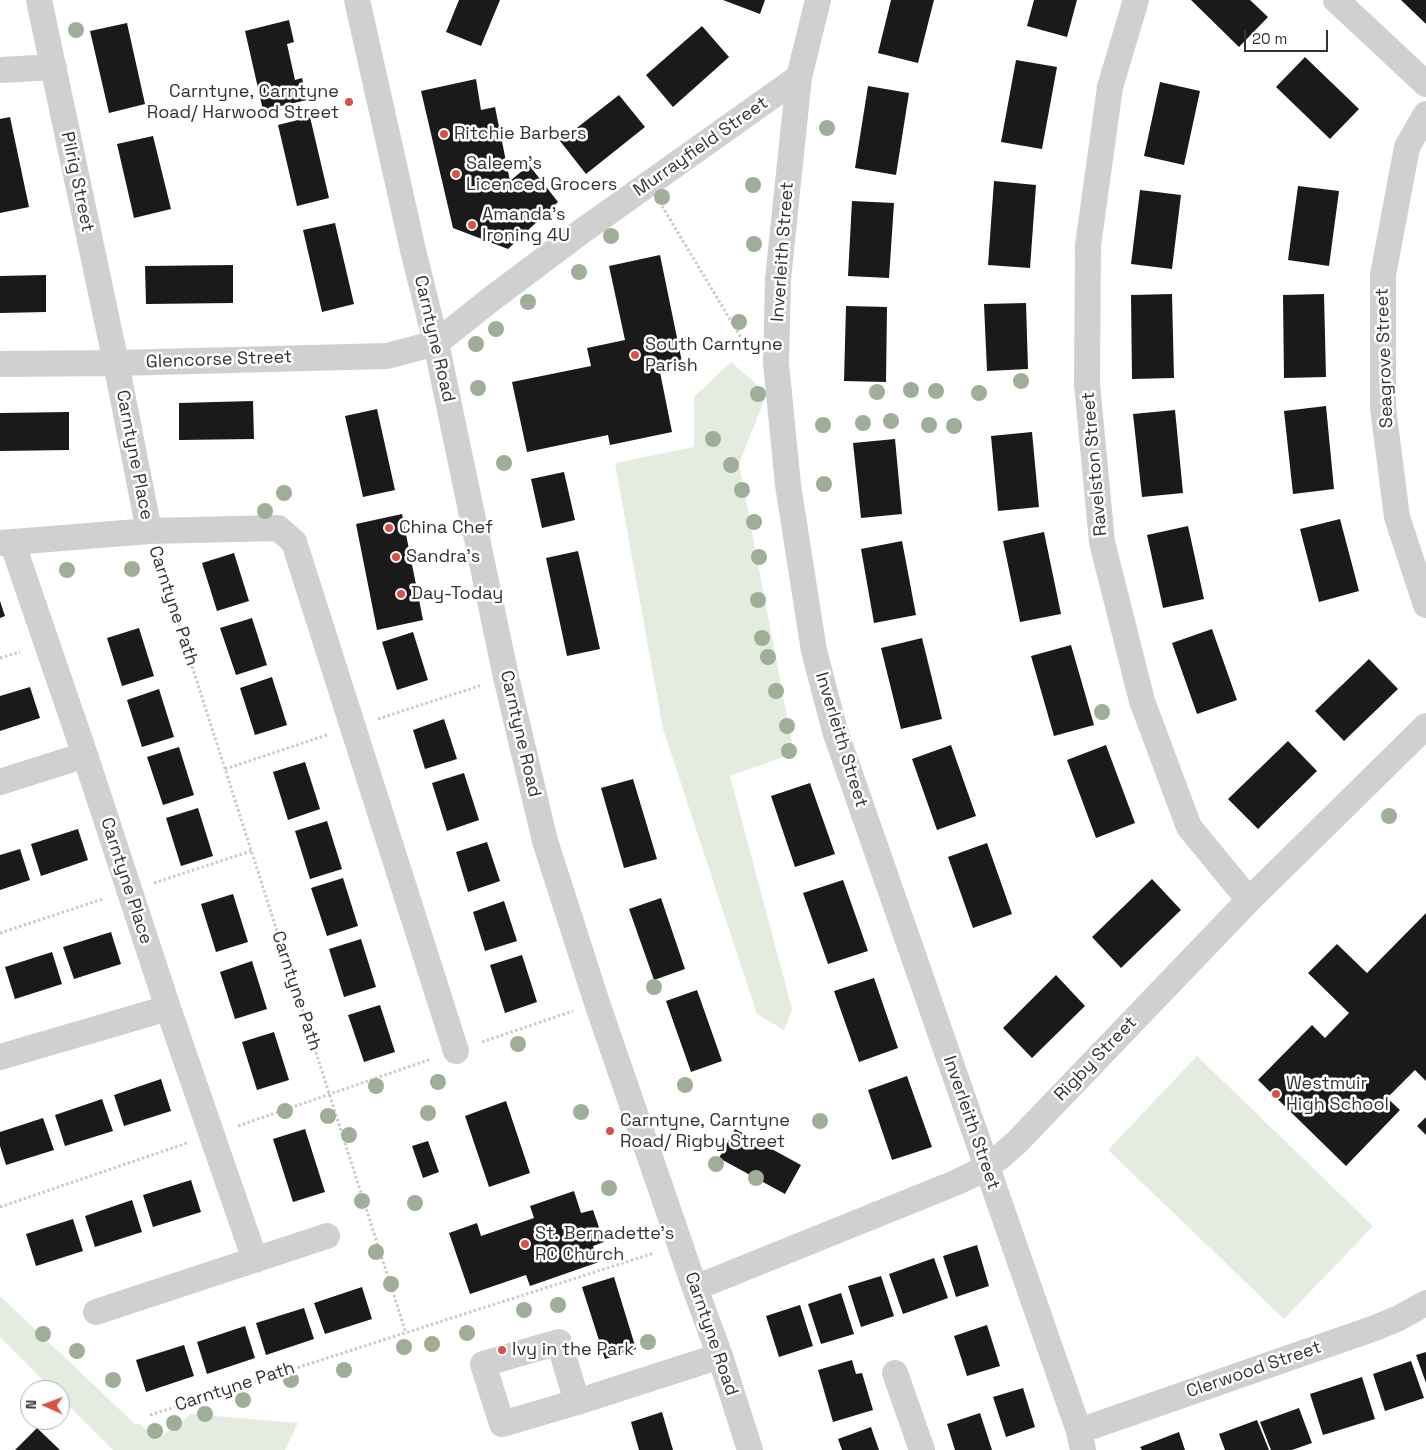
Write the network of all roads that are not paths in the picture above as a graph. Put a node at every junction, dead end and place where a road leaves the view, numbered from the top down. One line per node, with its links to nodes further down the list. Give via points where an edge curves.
1 (39, 0): 6 (street, Pilrig Street)
2 (357, 0): 11 (street, Carntyne Road)
3 (818, 0): 8 (street, Inverleith Street)
4 (1136, 0): 20 (street, Ravelston Street, via 1110,87 1088,245 1087,384 1102,542 1142,701 1189,826)
5 (1336, 0): 9 (street)
6 (54, 67): 7 (street); 12 (street, Pilrig Street)
7 (0, 70)
8 (799, 77): 11 (street, Murrayfield Street, via 570,240); 24 (street, Inverleith Street, via 778,279 776,363 788,485 814,651 836,731)
9 (1426, 84)
10 (1426, 114): 16 (street, Seagrove Street, via 1407,147 1382,275 1383,408 1397,517)
11 (436, 343): 12 (street, Glencorse Street, via 387,356); 27 (street, Carntyne Road, via 506,677 545,841)
12 (116, 363): 13 (street, Glencorse Street); 14 (street, Carntyne Place)
13 (0, 364)
14 (149, 531): 15 (street, Carntyne Place); 22 (street, Carntyne Path, via 278,528 294,542)
15 (6, 542): 18 (street, Carntyne Place)
16 (1426, 605)
17 (1426, 726): 20 (street, Rigby Street)
18 (85, 755): 19 (street); 21 (street, Carntyne Place)
19 (0, 782)
20 (1249, 900): 24 (street, Rigby Street, via 1017,1142)
21 (168, 1008): 23 (street); 26 (street, Carntyne Place)
22 (456, 1051)
23 (0, 1057)
24 (986, 1167): 27 (street, Rigby Street, via 955,1183); 33 (street, Inverleith Street)
25 (327, 1236): 26 (street)
26 (255, 1260): 29 (street)
27 (695, 1288): 30 (street, Carntyne Road)
28 (1426, 1303): 33 (street, Clerwood Street, via 1374,1328)
29 (96, 1312)
30 (720, 1356): 32 (street); 34 (street, Carntyne Road)
31 (895, 1373): 35 (street)
32 (577, 1402)
33 (1081, 1440)
34 (750, 1450)
35 (922, 1450)

